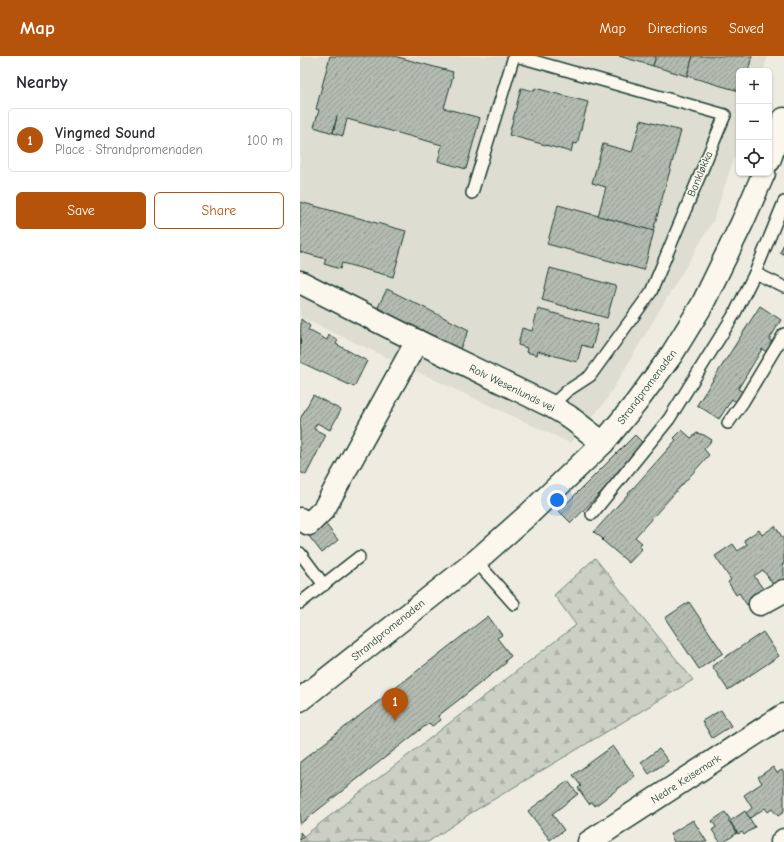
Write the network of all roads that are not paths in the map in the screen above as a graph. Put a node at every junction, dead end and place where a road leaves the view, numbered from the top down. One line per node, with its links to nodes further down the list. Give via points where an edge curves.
1 (515, 56): 5 (lane); 12 (lane, Bankløkka, via 725,115 651,292 590,376 567,391)
2 (784, 119): 3 (street)
3 (772, 153)
4 (763, 176): 14 (street, Strandpromenaden, via 702,305 672,354)
5 (472, 193)
6 (784, 202): 7 (lane)
7 (755, 273): 9 (lane); 15 (lane, via 735,313 669,419)
8 (300, 282): 11 (street, Rolv Wesenlunds vei)
9 (784, 287)
10 (784, 334): 13 (lane)
11 (417, 341): 12 (street, Rolv Wesenlunds vei); 16 (street, via 324,509 309,524)
12 (551, 406): 14 (street, Rolv Wesenlunds vei)
13 (728, 423)
14 (603, 443): 19 (street, Strandpromenaden)
15 (592, 514)
16 (300, 519)
17 (300, 553): 20 (lane)
18 (359, 557): 20 (lane)
19 (476, 561): 23 (lane); 25 (street, Strandpromenaden)
20 (324, 585): 22 (lane)
21 (784, 591): 24 (street)
22 (300, 603)
23 (514, 604)
24 (760, 604)
25 (300, 700)
26 (784, 716): 27 (street, Nedre Keisemark)
27 (589, 842)

